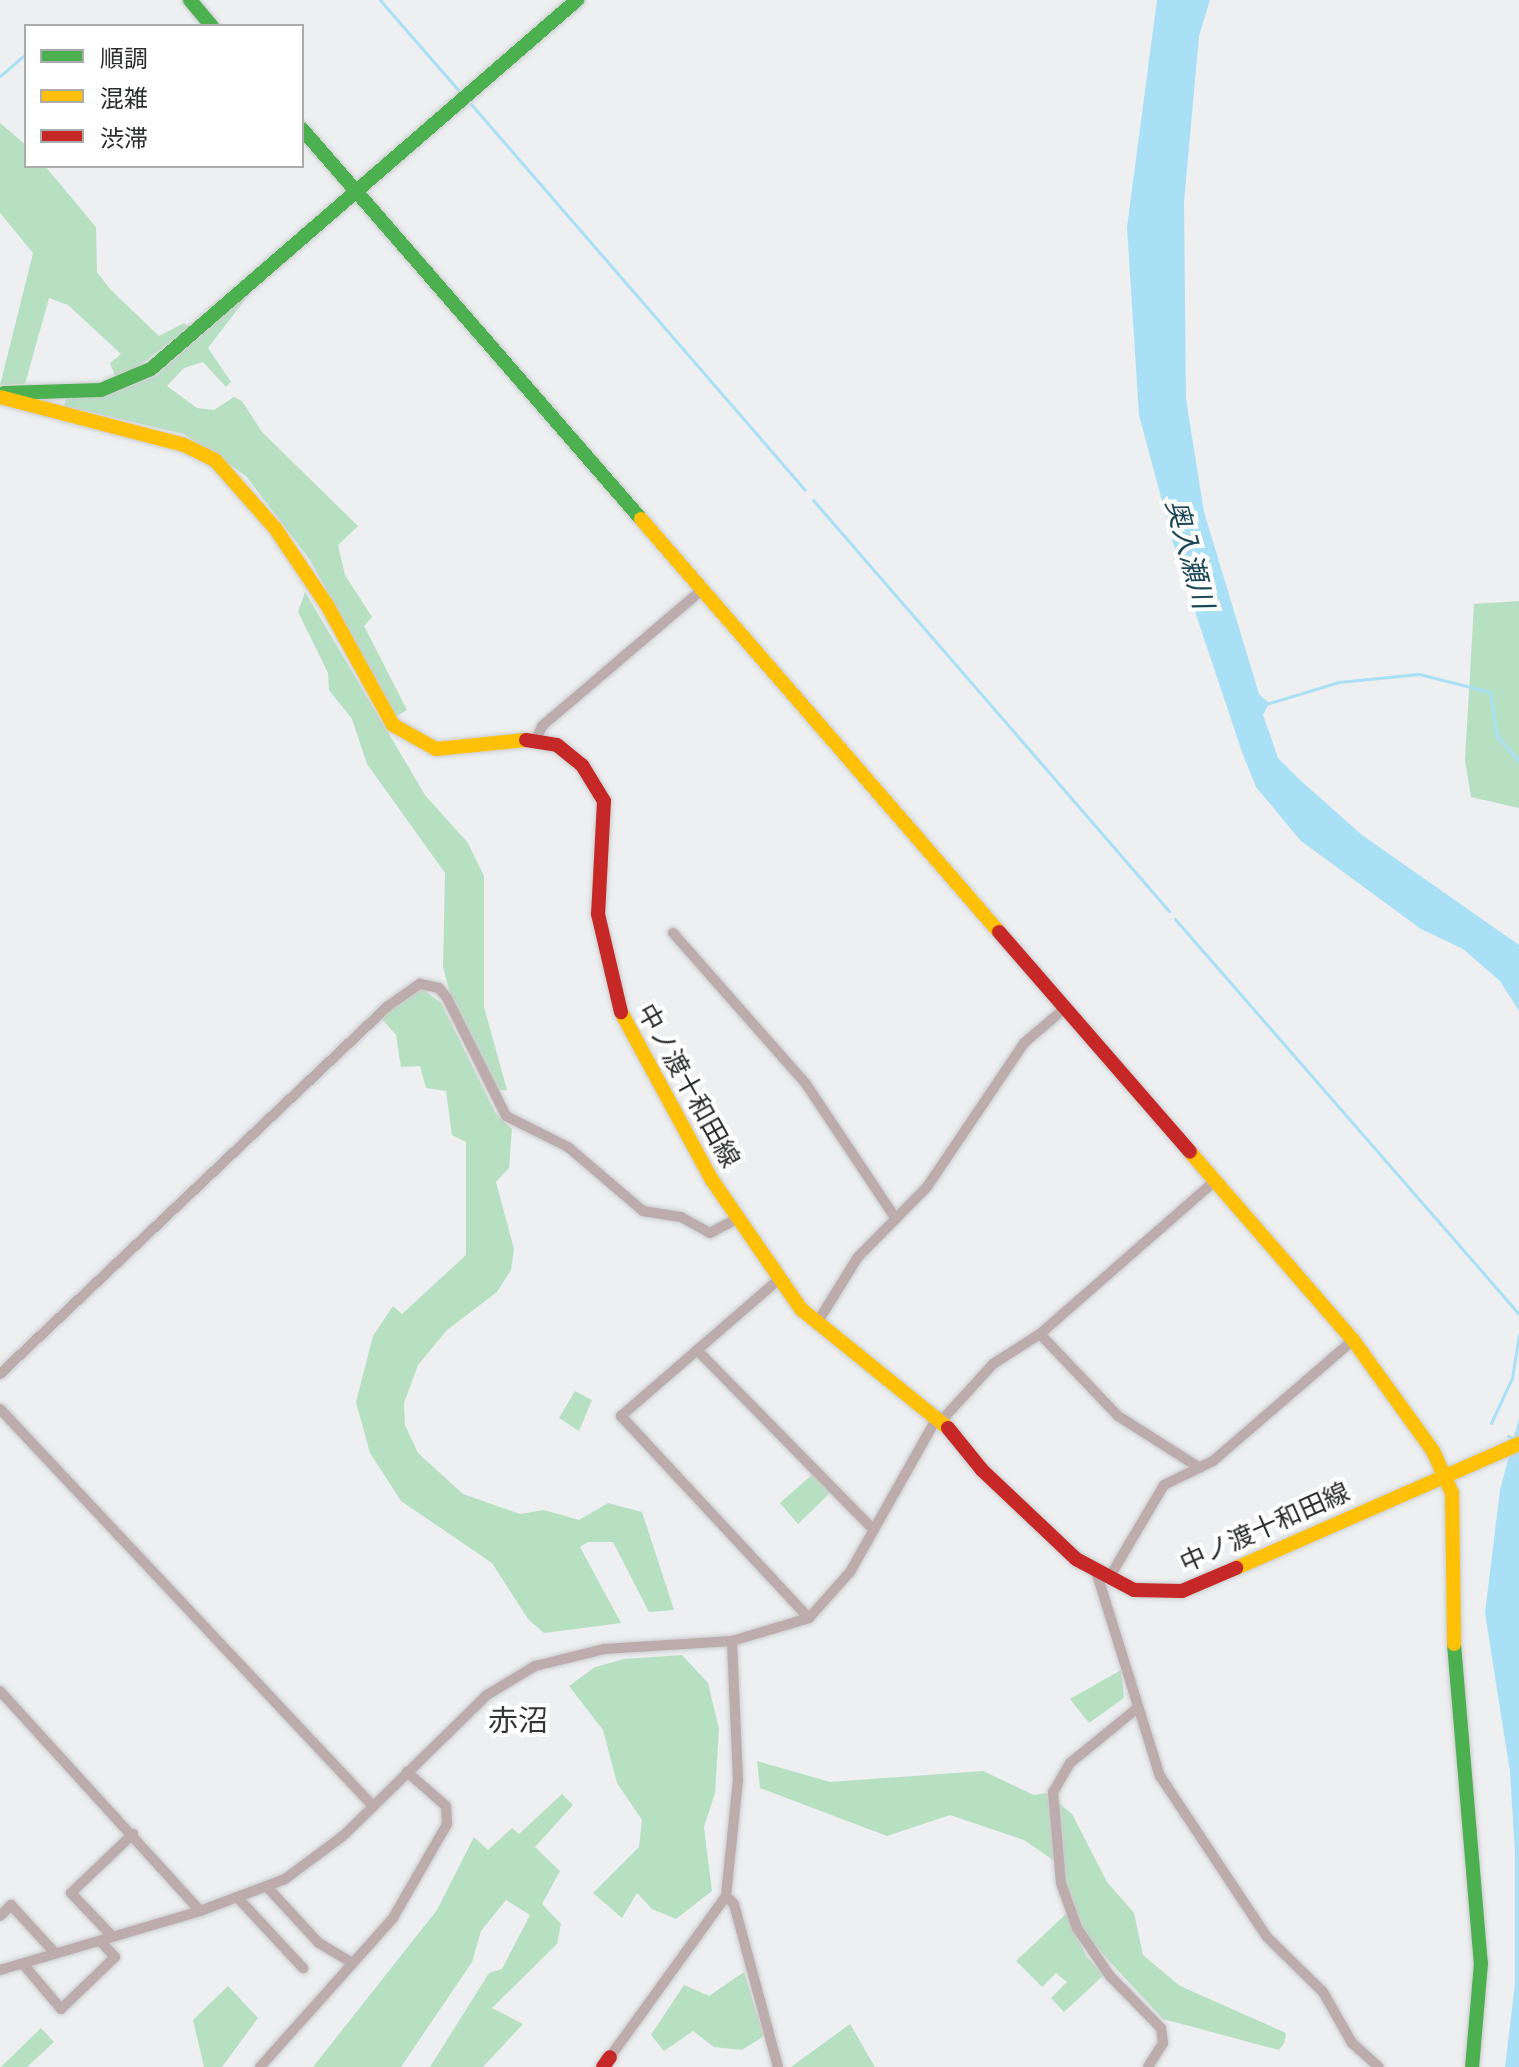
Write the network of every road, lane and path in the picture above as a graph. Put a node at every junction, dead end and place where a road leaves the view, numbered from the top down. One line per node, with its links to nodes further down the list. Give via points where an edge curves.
1 (190, 0): 3 (street)
2 (577, 0): 5 (street)
3 (210, 24)
4 (304, 131): 5 (street)
5 (356, 191): 6 (street, via 151,369 101,390); 7 (street)
6 (0, 395): 8 (street, via 184,445 215,460 282,538 393,725 418,744 436,749)
7 (702, 590): 8 (street, via 542,726); 10 (street)
8 (536, 739): 12 (street, 中ノ渡十和田線, via 557,745 602,790 598,914 616,1004)
9 (673, 933): 13 (street, via 806,1084)
10 (1064, 1009): 11 (street); 13 (street, via 1024,1043 927,1187)
11 (1215, 1181): 16 (street); 17 (street)
12 (738, 1218): 14 (street, 中ノ渡十和田線); 19 (street, via 710,1233 681,1217 643,1211 559,1142 506,1116 447,998 439,988 420,984 388,1006)
13 (896, 1219): 15 (street, via 858,1257)
14 (778, 1280): 15 (street, 中ノ渡十和田線); 18 (street)
15 (817, 1323): 21 (street, 中ノ渡十和田線)
16 (1040, 1334): 21 (street, via 993,1364); 23 (street, via 1118,1416)
17 (1353, 1340): 23 (street); 24 (street, via 1391,1385)
18 (697, 1350): 25 (street); 27 (street, via 621,1416)
19 (0, 1374)
20 (0, 1409): 32 (street)
21 (940, 1418): 25 (street); 26 (street, 中ノ渡十和田線, via 1048,1537)
22 (1519, 1444): 24 (street, 中ノ渡十和田線)
23 (1200, 1468): 26 (street, via 1164,1485)
24 (1447, 1475): 26 (street, 中ノ渡十和田線, via 1182,1591 1154,1594); 51 (street, via 1452,1493 1453,1638 1481,1963)
25 (874, 1530): 27 (street, via 839,1589)
26 (1102, 1575): 30 (street, via 1125,1650)
27 (809, 1618): 28 (street)
28 (732, 1641): 31 (street, via 604,1649 535,1666 487,1695); 35 (street, via 738,1780)
29 (0, 1691): 33 (street)
30 (1135, 1710): 49 (street, via 1070,1763 1053,1792 1061,1883 1077,1928 1110,1976 1161,2028 1163,2043); 50 (street, via 1160,1776 1228,1884 1267,1937 1323,1992 1352,2043)
31 (407, 1772): 32 (street); 42 (street, via 446,1806 447,1824 405,1901)
32 (373, 1806): 34 (street, via 322,1854)
33 (133, 1834): 37 (street); 39 (street, via 71,1893)
34 (268, 1888): 36 (street); 42 (street, via 319,1943)
35 (726, 1896): 46 (street); 48 (street, via 734,1904)
36 (238, 1898): 37 (street); 44 (street)
37 (200, 1911): 39 (street)
38 (0, 1916): 41 (street, via 11,1905)
39 (113, 1937): 40 (street)
40 (100, 1941): 41 (street); 43 (street, via 115,1957 61,2009)
41 (55, 1953): 43 (street)
42 (352, 1963): 47 (street)
43 (23, 1964): 45 (street)
44 (303, 1968)
45 (0, 1970)
46 (606, 2062)
47 (260, 2067)
48 (778, 2067)
49 (1148, 2067)
50 (1379, 2067)
51 (1472, 2067)

